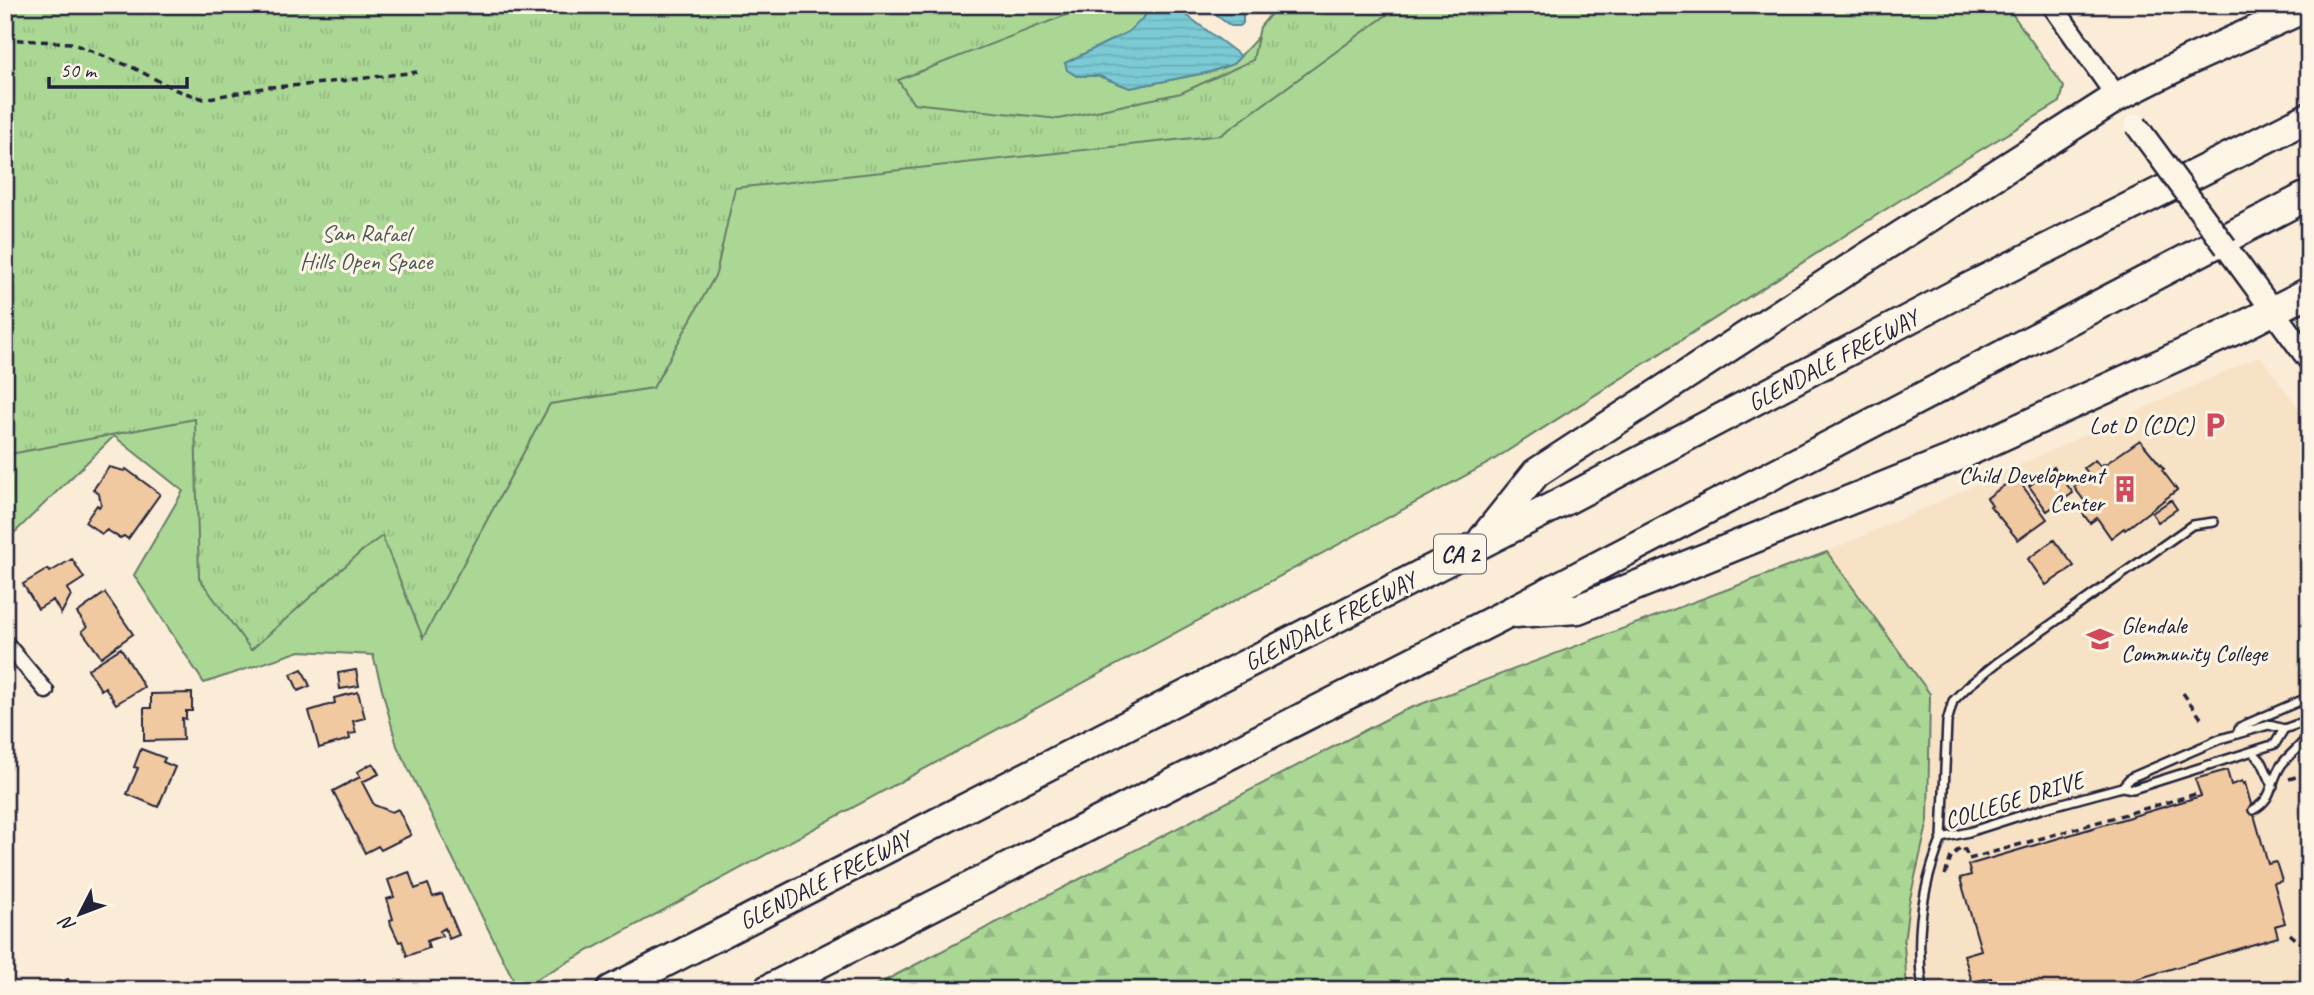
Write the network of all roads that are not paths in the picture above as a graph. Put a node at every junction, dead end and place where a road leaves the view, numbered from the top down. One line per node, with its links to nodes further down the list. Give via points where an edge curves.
1 (2052, 5): 3 (street)
2 (2309, 6): 3 (highway)
3 (2116, 97): 7 (main road, bridge); 10 (highway, via 1536,473)
4 (2309, 117): 10 (highway, GLENDALE FREEWAY / CA 2, via 1958,293)
5 (2309, 195): 11 (highway)
6 (2309, 292): 7 (highway)
7 (2273, 312): 8 (main road); 11 (highway, via 1952,459 1578,609)
8 (2309, 360)
9 (2214, 522): 23 (lane, via 2192,525 1959,694 1947,722)
10 (1476, 546): 24 (highway, GLENDALE FREEWAY / CA 2)
11 (1506, 614): 25 (highway)
12 (5, 642): 13 (street)
13 (46, 691)
14 (2309, 697): 17 (lane, via 2240,727)
15 (2309, 720): 16 (lane, COLLEGE DRIVE)
16 (2284, 729): 17 (lane, COLLEGE DRIVE, via 2269,725); 19 (lane, COLLEGE DRIVE, via 2275,744)
17 (2237, 734): 21 (lane, COLLEGE DRIVE, via 2136,775)
18 (2309, 734): 20 (lane, via 2281,766)
19 (2253, 752): 20 (lane); 21 (lane, COLLEGE DRIVE, via 2133,789)
20 (2273, 786): 22 (lane, via 2263,805)
21 (2122, 787): 23 (lane, COLLEGE DRIVE)
22 (2253, 810)
23 (1942, 838): 26 (lane, COLLEGE DRIVE, via 1919,928)
24 (611, 990)
25 (767, 990)
26 (1923, 990)

